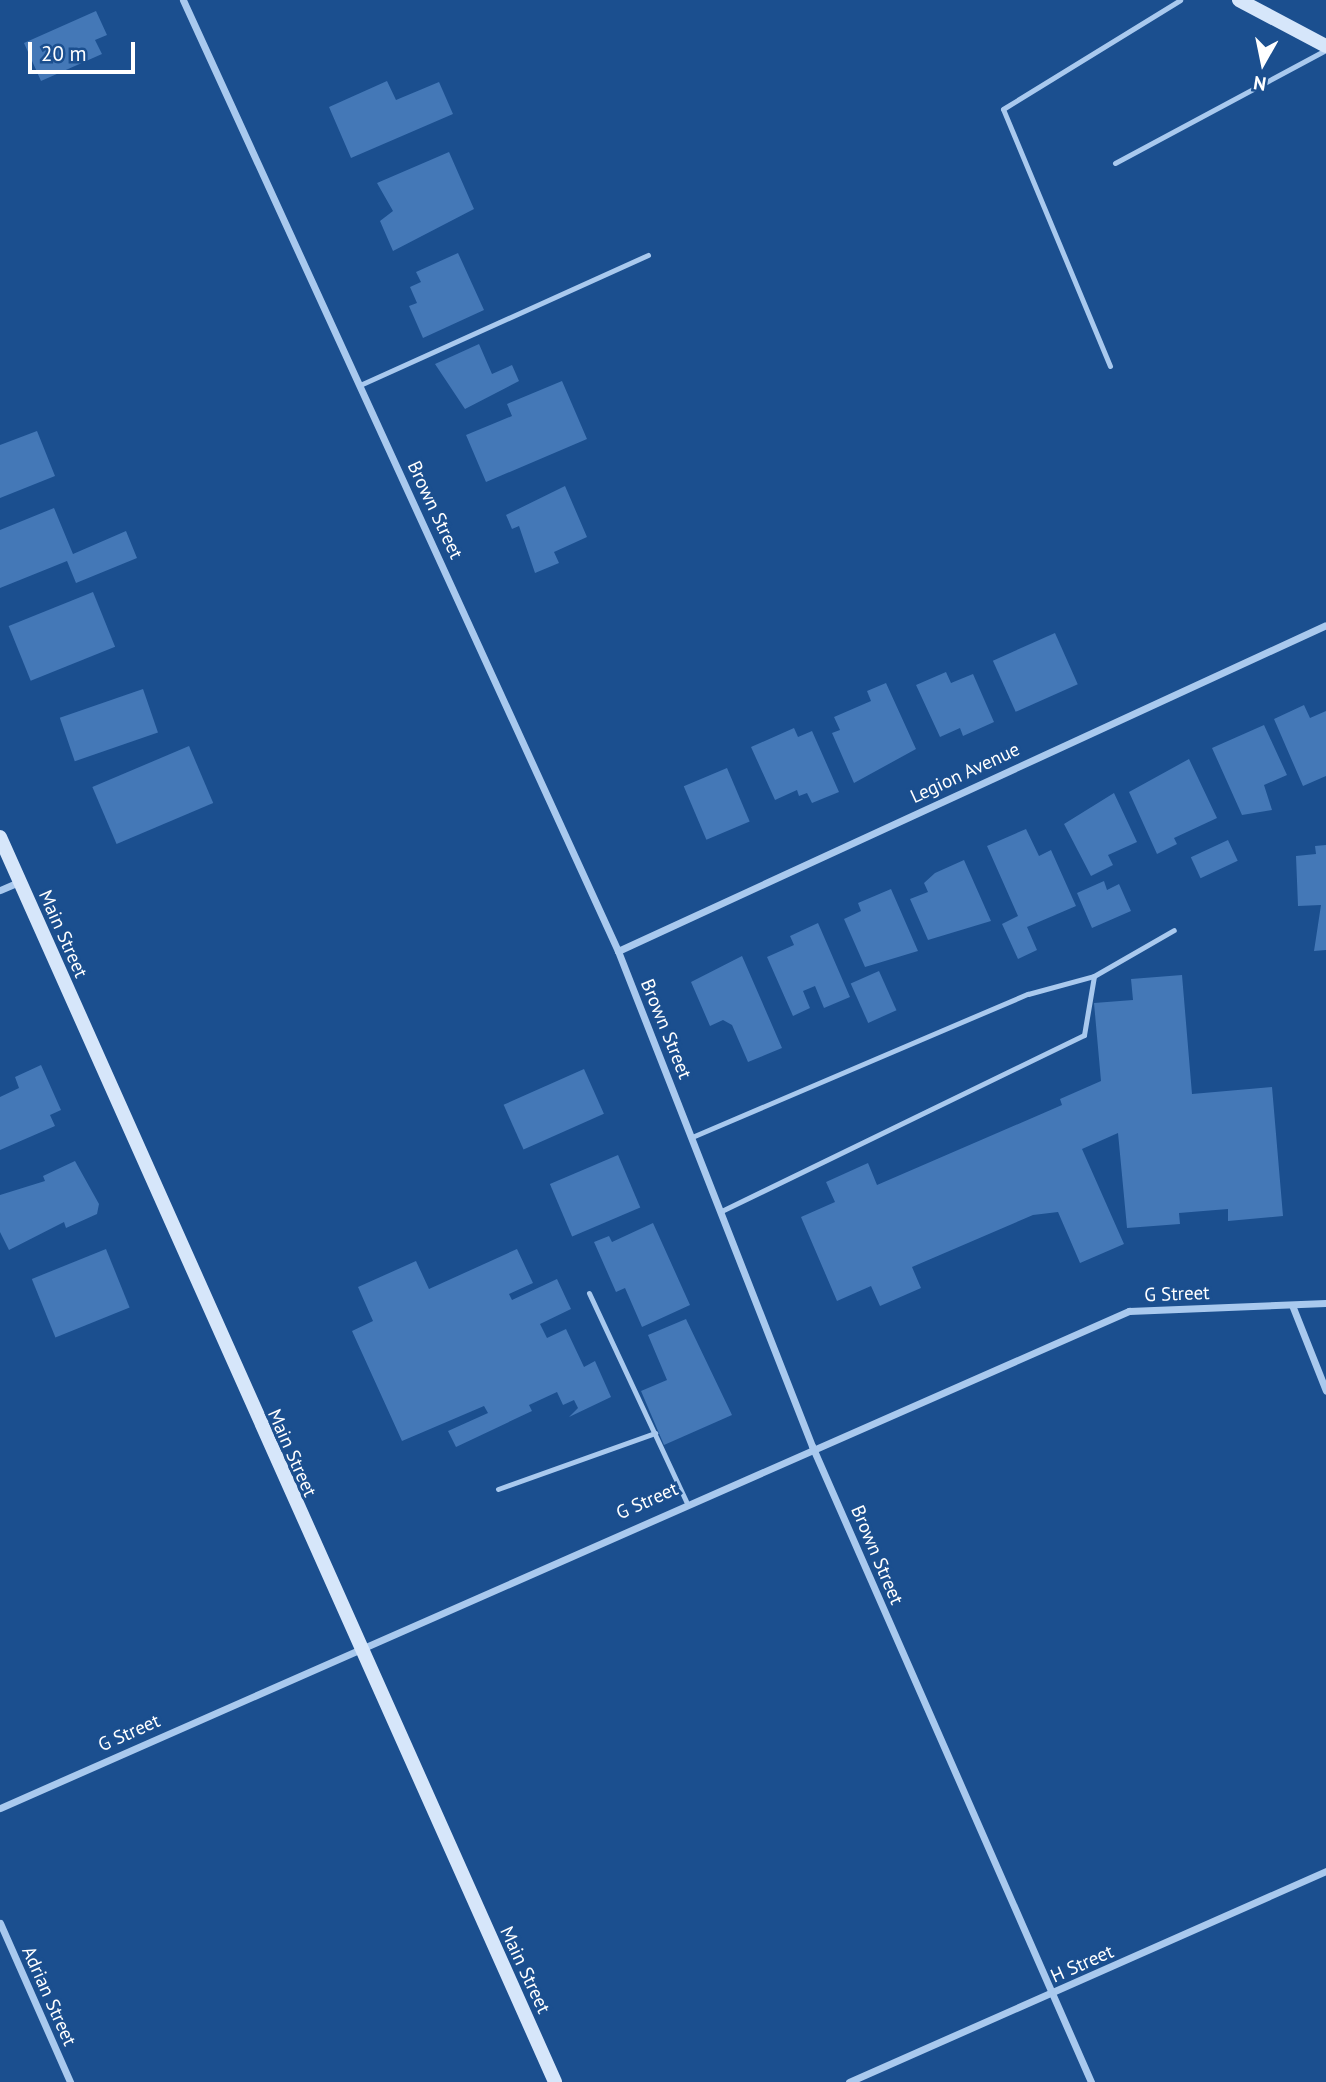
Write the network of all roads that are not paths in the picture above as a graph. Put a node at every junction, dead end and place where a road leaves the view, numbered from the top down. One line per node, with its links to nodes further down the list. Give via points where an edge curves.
1 (183, 0): 8 (street, Brown Street)
2 (1180, 0): 7 (lane, via 1003,108)
3 (1239, 0): 4 (street)
4 (1326, 48): 5 (lane)
5 (1115, 163)
6 (648, 255): 8 (lane)
7 (1110, 366)
8 (360, 385): 14 (street, Brown Street)
9 (1326, 625): 14 (street, Legion Avenue)
10 (0, 837): 11 (street, Main Street)
11 (19, 882): 12 (street); 26 (street, Main Street)
12 (0, 890)
13 (1174, 930): 15 (lane)
14 (618, 951): 16 (street, Brown Street)
15 (1094, 976): 16 (lane, via 1028,994); 17 (lane, via 1084,1035)
16 (692, 1137): 17 (street, Brown Street)
17 (721, 1211): 23 (street, Brown Street)
18 (589, 1293): 22 (lane)
19 (1326, 1303): 20 (street, G Street)
20 (1292, 1305): 21 (street); 23 (street, G Street, via 1129,1311)
21 (1326, 1391)
22 (654, 1433): 24 (lane); 25 (lane)
23 (812, 1446): 25 (street, G Street); 30 (street, Brown Street)
24 (498, 1489)
25 (686, 1501): 26 (street, G Street)
26 (356, 1647): 27 (street, G Street); 32 (street, Main Street)
27 (0, 1808)
28 (1326, 1871): 30 (street, H Street)
29 (0, 1923): 31 (street, Adrian Street)
30 (1051, 1995): 33 (street, H Street); 34 (street, Brown Street)
31 (70, 2082)
32 (555, 2082)
33 (849, 2082)
34 (1091, 2082)

